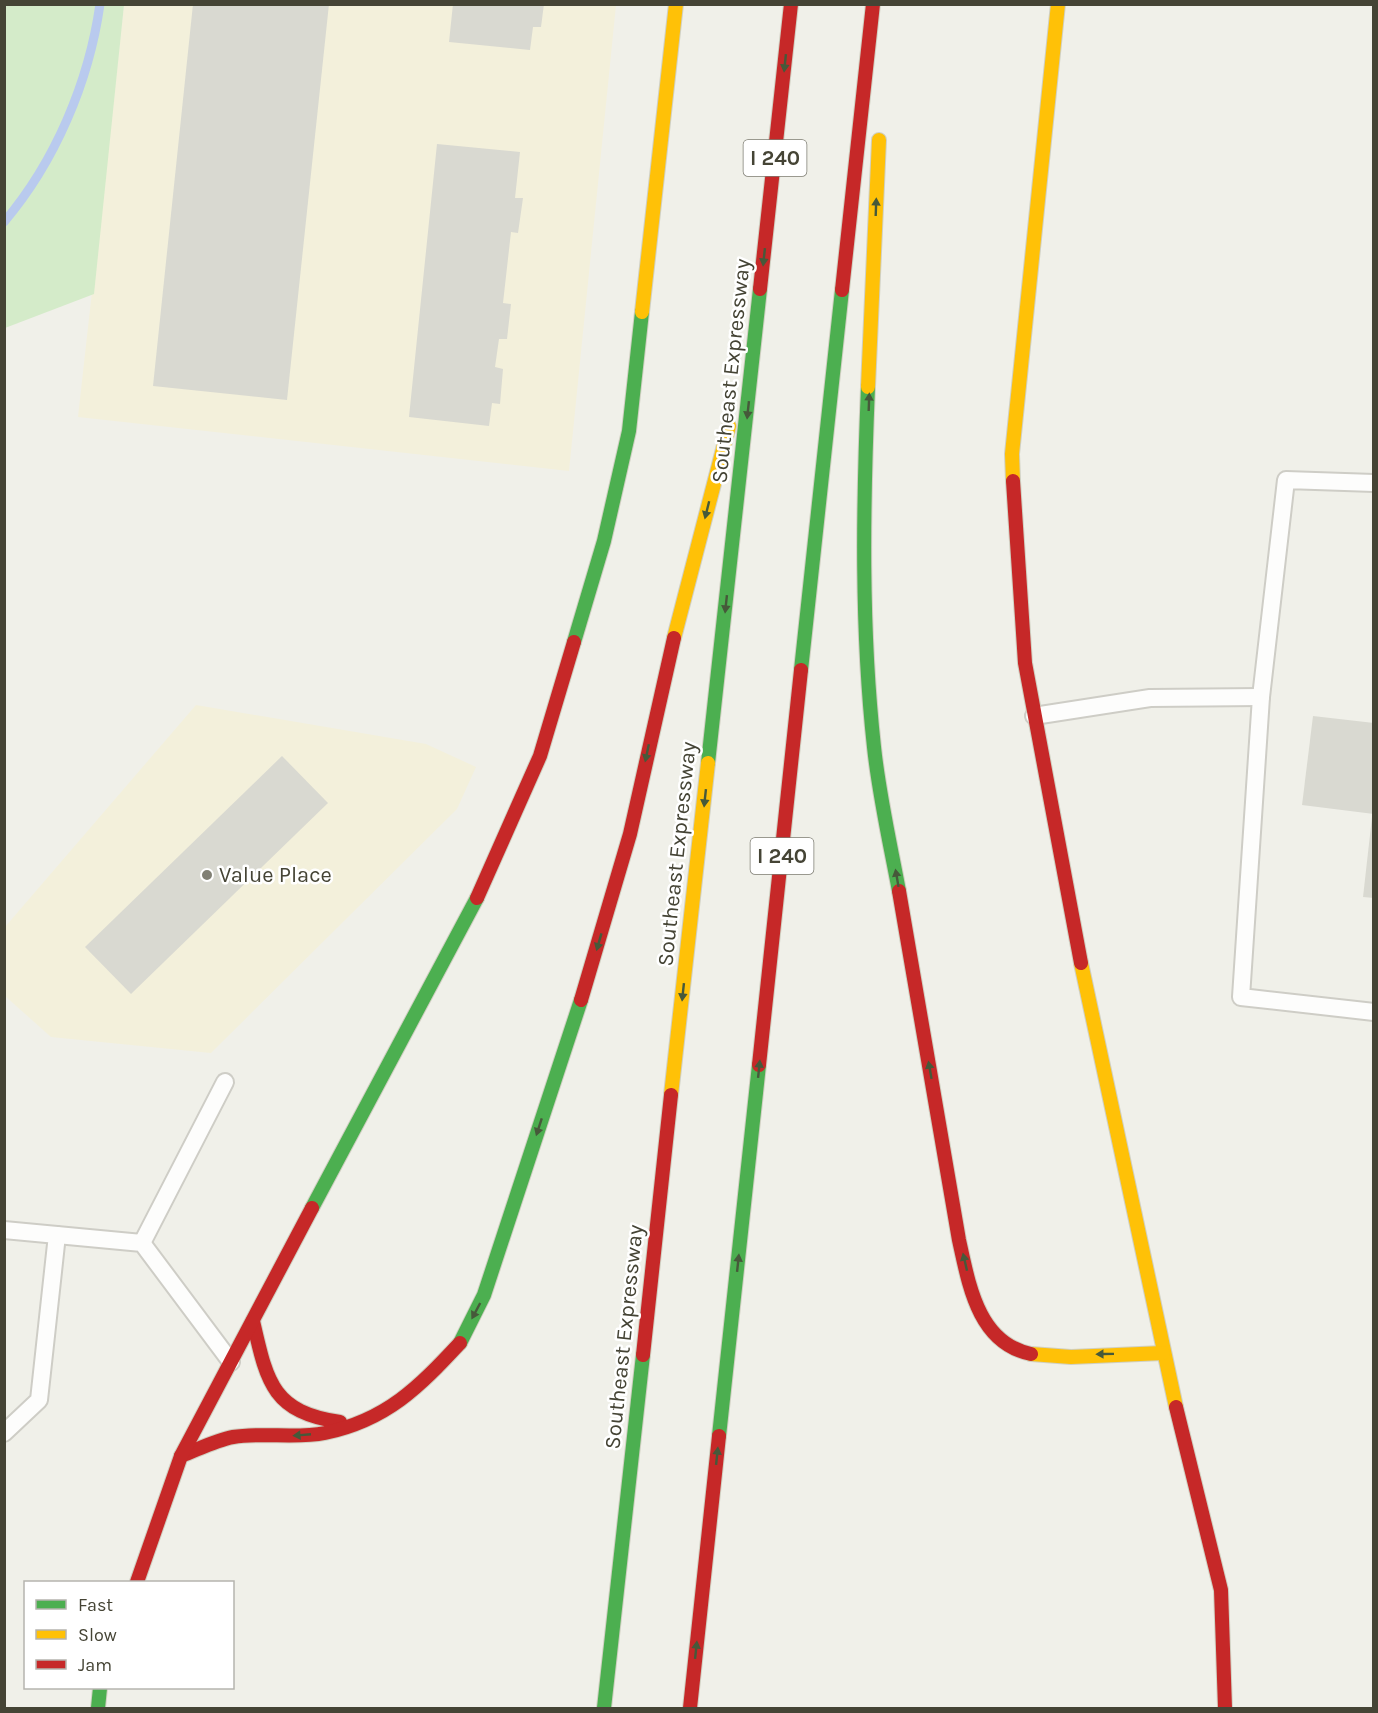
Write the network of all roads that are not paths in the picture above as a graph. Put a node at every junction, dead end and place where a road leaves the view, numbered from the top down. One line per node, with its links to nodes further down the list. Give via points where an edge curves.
1 (676, 4): 17 (main road, via 629,431 604,541 540,756 481,890)
2 (791, 4): 8 (main road, Southeast Expressway / I 240, one-way to 8)
3 (873, 4): 27 (main road, I 240, one-way to 3)
4 (884, 4): 6 (main road)
5 (1058, 4): 11 (main road, via 1012,454 1016,556 1025,663)
6 (883, 51)
7 (880, 121): 18 (main road, one-way to 7, via 1047,1356 1021,1352 1005,1344 991,1331 981,1313 959,1240 874,749 868,694 863,548)
8 (759, 310): 20 (main road, one-way to 20, via 659,696 630,834 592,966 484,1295 460,1342 420,1386); 26 (main road, Southeast Expressway / I 240, one-way to 26)
9 (1374, 483): 10 (lane, via 1286,480)
10 (1261, 697): 11 (lane, via 1150,698); 12 (lane, via 1241,997)
11 (1034, 716): 18 (main road, via 1092,1025 1139,1227)
12 (1374, 1012)
13 (225, 1082): 16 (lane)
14 (4, 1230): 15 (lane)
15 (57, 1235): 16 (lane); 21 (lane, via 39,1400)
16 (142, 1243): 19 (lane)
17 (253, 1321): 19 (main road); 20 (main road, via 264,1368 291,1410 315,1420)
18 (1163, 1353): 28 (main road, via 1221,1590)
19 (231, 1362): 22 (main road)
20 (359, 1423): 22 (main road, one-way to 22, via 323,1433 232,1437)
21 (4, 1433)
22 (181, 1456): 23 (main road)
23 (137, 1581)
24 (100, 1689): 25 (main road)
25 (98, 1708)
26 (604, 1708)
27 (690, 1708)
28 (1226, 1708)

